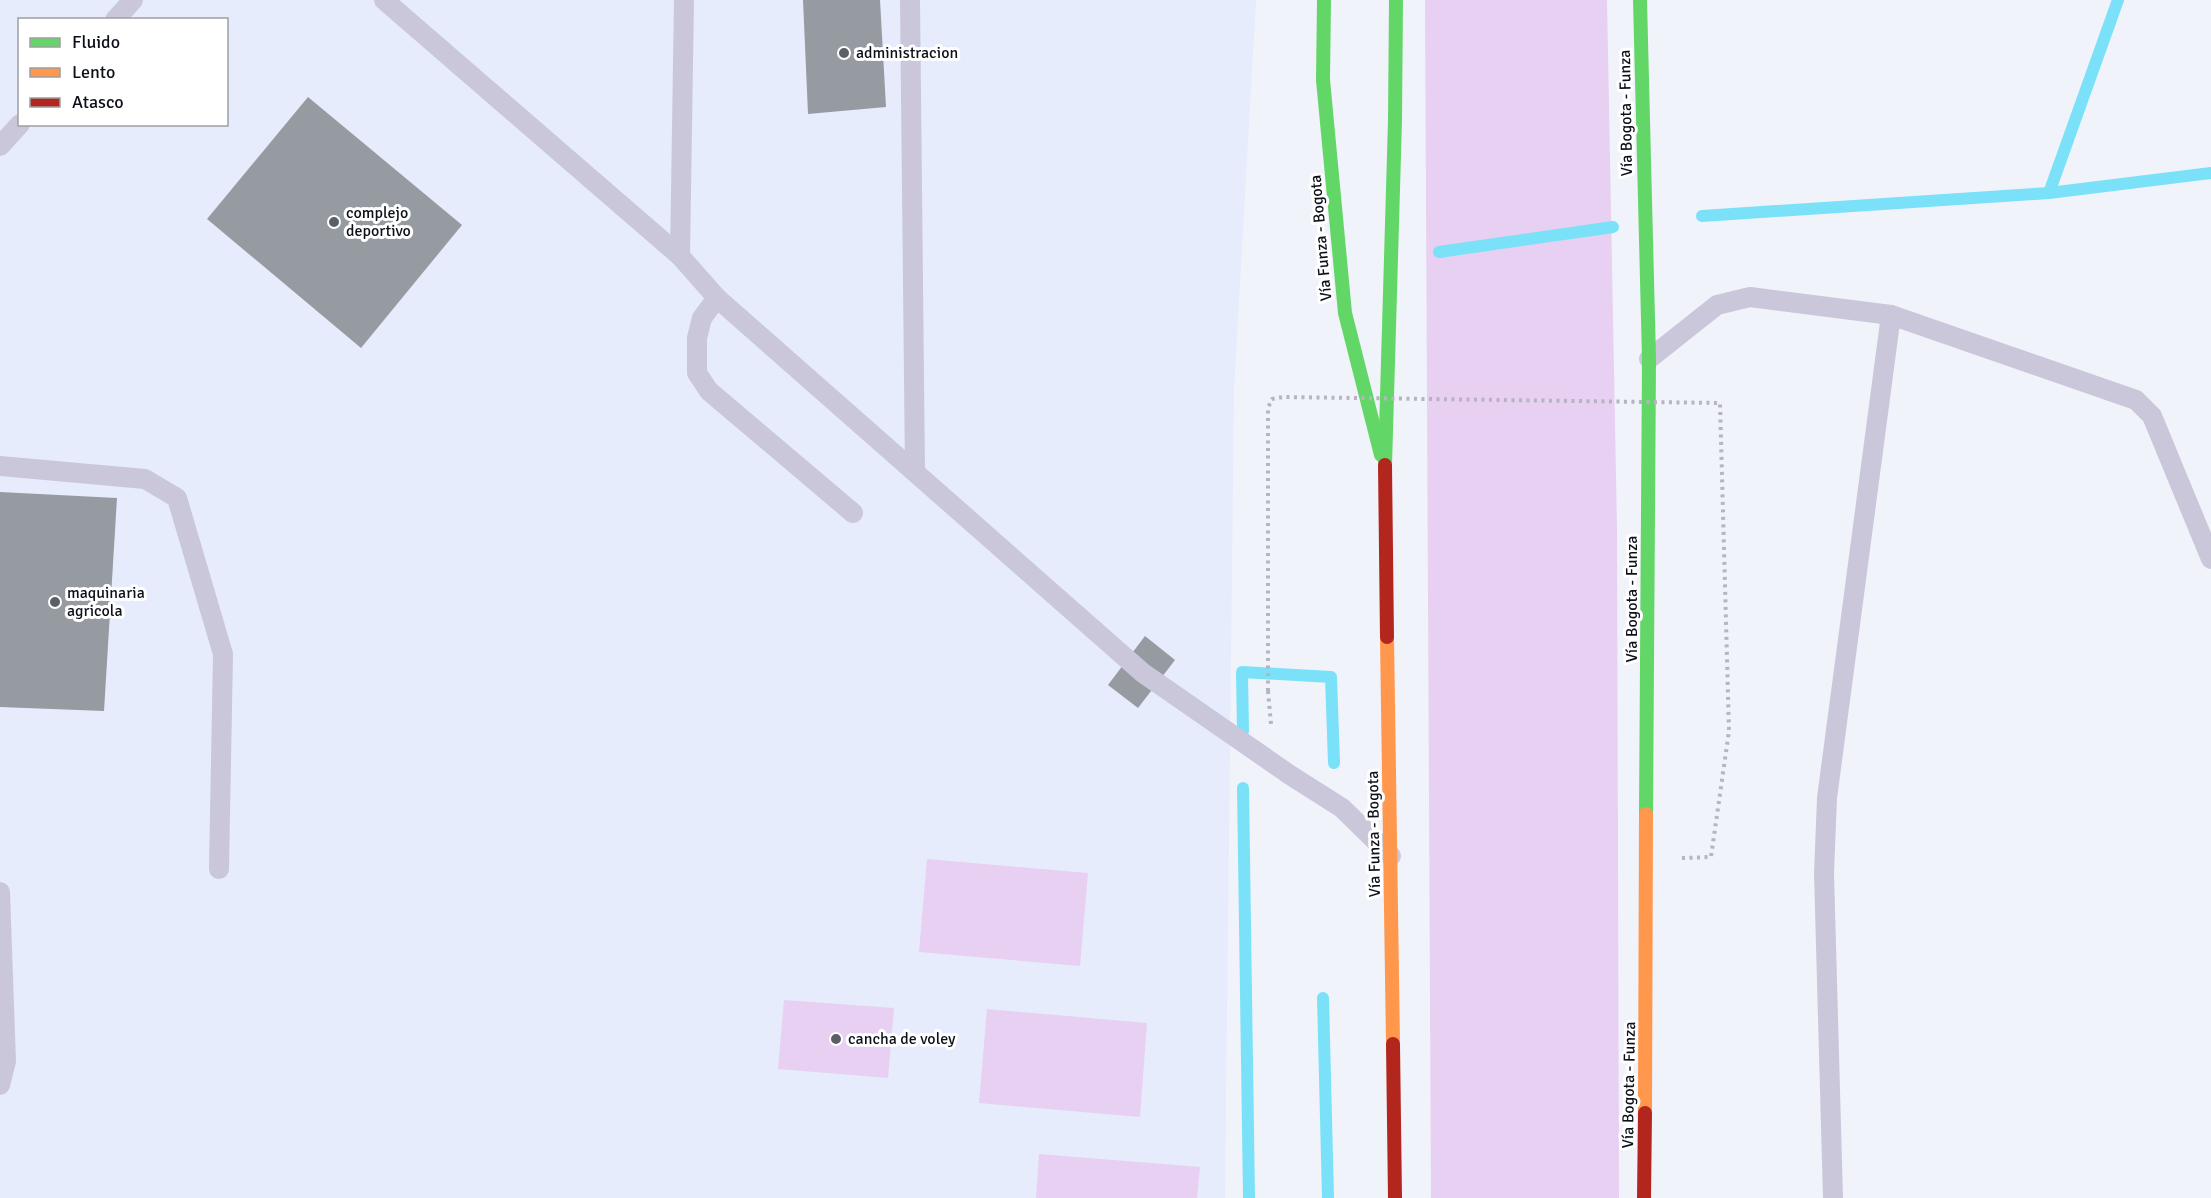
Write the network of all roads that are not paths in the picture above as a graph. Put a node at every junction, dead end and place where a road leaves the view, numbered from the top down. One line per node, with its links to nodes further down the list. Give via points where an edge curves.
1 (133, 0): 8 (lane)
2 (384, 0): 11 (lane)
3 (684, 0): 11 (lane)
4 (910, 0): 17 (lane)
5 (1324, 0): 16 (main road, Vía Funza - Bogota, via 1323,80 1345,313)
6 (1396, 0): 16 (main road, Vía Funza - Bogota)
7 (1640, 0): 14 (main road, Vía Bogota - Funza)
8 (117, 18)
9 (18, 126): 10 (lane)
10 (0, 146)
11 (680, 256): 12 (lane)
12 (717, 298): 17 (lane); 18 (lane, via 702,318 696,338 697,373 709,392)
13 (1891, 315): 14 (lane, via 1750,297 1718,305); 19 (lane, via 2136,400 2152,416); 26 (lane, via 1827,798 1824,873)
14 (1649, 358): 25 (main road, Vía Bogota - Funza)
15 (0, 466): 21 (lane, via 145,479 177,498 223,654)
16 (1385, 469): 20 (main road, Vía Funza - Bogota)
17 (915, 472): 20 (lane, via 1143,673 1342,808)
18 (853, 513)
19 (2211, 559)
20 (1391, 856): 24 (main road, Vía Funza - Bogota)
21 (219, 869)
22 (0, 892): 23 (lane, via 6,1061)
23 (0, 1085)
24 (1395, 1198)
25 (1644, 1198)
26 (1833, 1198)

